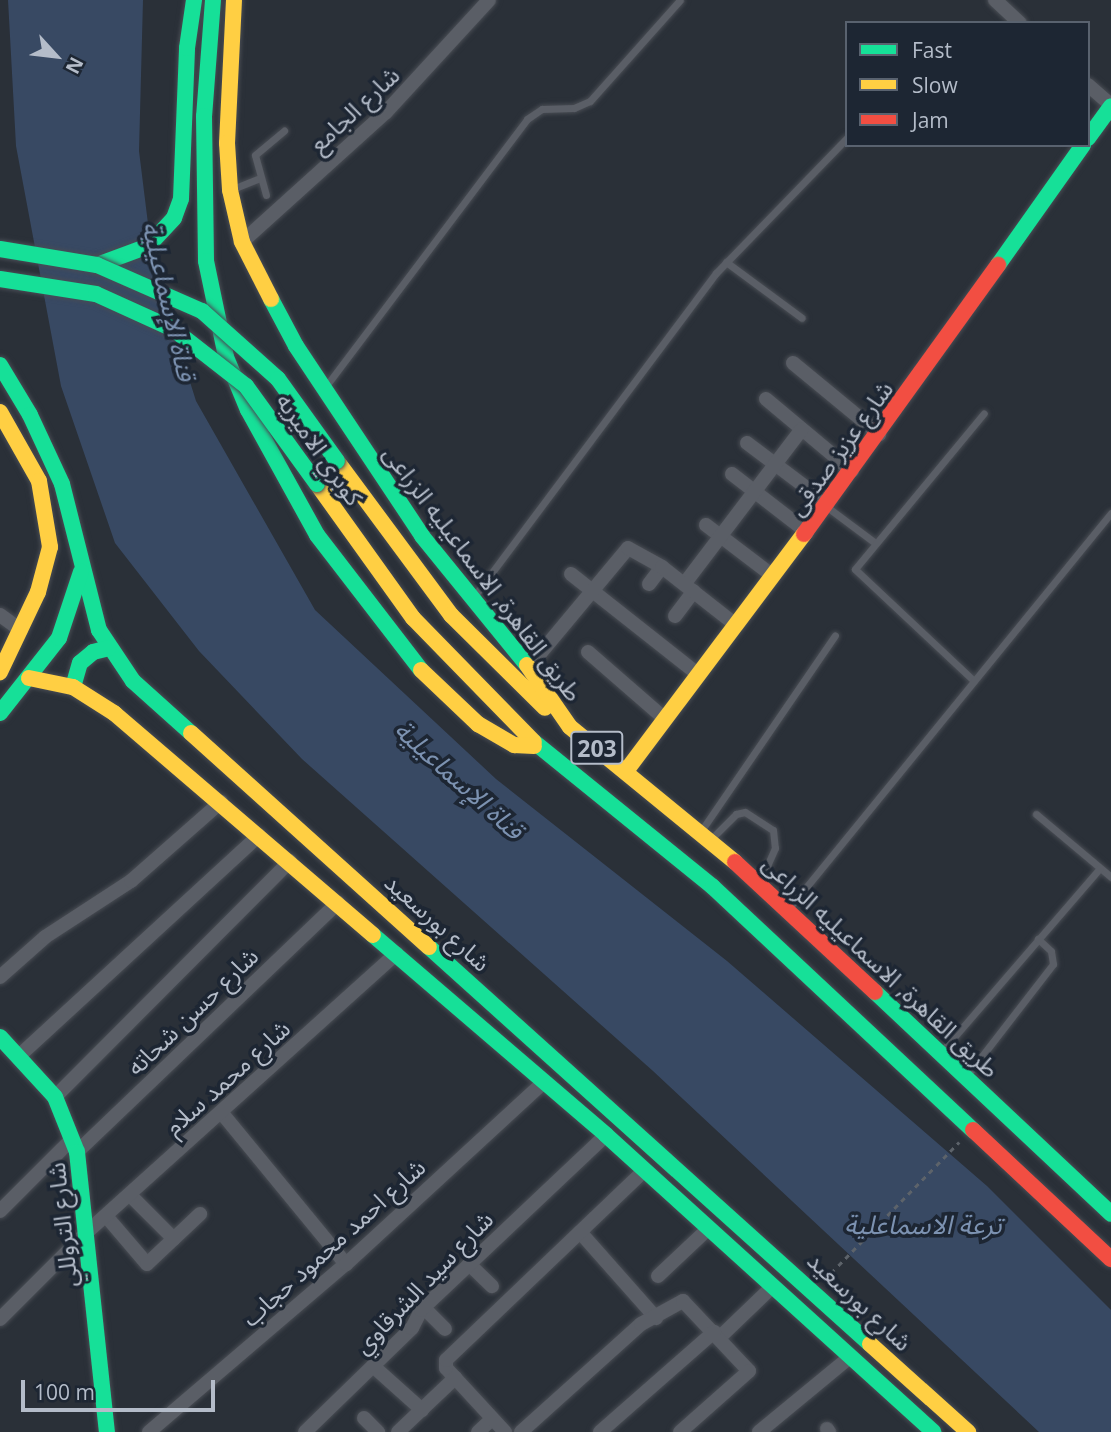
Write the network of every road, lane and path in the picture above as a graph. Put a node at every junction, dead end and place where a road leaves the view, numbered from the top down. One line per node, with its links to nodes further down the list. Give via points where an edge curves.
1 (194, 0): 20 (main road, via 187,48 181,200 163,233 148,246)
2 (213, 0): 67 (main road, 203, via 204,116 206,261 214,314 248,410 294,499 397,642 458,708 514,745)
3 (234, 0): 15 (main road, طريق القاهرة, الاسماعيليه الزراعى / 203, via 227,88)
4 (489, 0): 17 (street, شارع الجامع, via 386,112)
5 (680, 0): 25 (lane, via 590,101 574,108 542,109 527,119)
6 (995, 0): 7 (street)
7 (1018, 21)
8 (1090, 87): 9 (street)
9 (1111, 106): 11 (main road)
10 (284, 131): 14 (lane, via 255,155)
11 (1090, 135)
12 (845, 140): 19 (lane)
13 (1082, 147): 30 (main road, شارع عزيز صدقى)
14 (260, 178): 15 (lane); 16 (lane)
15 (230, 190): 17 (main road, طريق القاهرة, الاسماعيليه الزراعى / 203)
16 (266, 195)
17 (242, 242): 25 (main road, طريق القاهرة, الاسماعيليه الزراعى / 203, via 276,313)
18 (0, 249): 20 (main road, كوبري الاميريه, bridge)
19 (726, 262): 22 (lane); 49 (lane)
20 (97, 265): 66 (main road, كوبري الاميريه, bridge, via 202,311 242,343 278,379 451,615 513,681)
21 (0, 279): 67 (main road, كوبري الاميريه, bridge, via 96,294 173,329 246,386 272,416 413,618)
22 (802, 318)
23 (793, 363): 30 (street)
24 (0, 365): 42 (main road, شارع بورسعيد, via 54,463)
25 (324, 389): 49 (main road, طريق القاهرة, الاسماعيليه الزراعى / 203, via 422,536)
26 (766, 400): 29 (street)
27 (0, 412): 53 (main road, via 32,463 49,531 44,572)
28 (984, 413): 41 (lane)
29 (802, 429): 32 (street); 33 (street)
30 (879, 434): 33 (main road, شارع عزيز صدقى)
31 (747, 443): 32 (street)
32 (775, 464): 35 (street); 36 (street)
33 (852, 471): 36 (main road, شارع عزيز صدقى)
34 (732, 474): 35 (street)
35 (755, 491): 39 (street); 40 (street)
36 (827, 506): 39 (main road, شارع عزيز صدقى); 41 (lane)
37 (1111, 513): 62 (lane)
38 (706, 525): 40 (street)
39 (807, 532): 45 (main road, شارع عزيز صدقى)
40 (721, 536): 45 (street); 47 (street)
41 (874, 542): 62 (lane, via 858,561 856,573)
42 (82, 556): 55 (main road, شارع بورسعيد, via 92,608); 61 (main road, via 67,622)
43 (662, 567): 46 (street); 47 (street); 48 (street, via 633,547 624,551)
44 (570, 574): 48 (street)
45 (773, 576): 52 (main road, شارع عزيز صدقى)
46 (649, 584)
47 (690, 587): 51 (street); 52 (street)
48 (592, 590): 58 (street); 60 (street)
49 (472, 598): 58 (main road, طريق القاهرة, الاسماعيليه الزراعى / 203)
50 (0, 615): 53 (street)
51 (675, 616)
52 (736, 625): 60 (main road, شارع عزيز صدقى)
53 (20, 632): 56 (street); 59 (main road)
54 (835, 635): 72 (lane)
55 (109, 648): 63 (main road, via 93,652 80,663); 110 (main road, شارع بورسعيد, via 146,694)
56 (0, 651)
57 (588, 652): 65 (street)
58 (528, 668): 66 (main road, طريق القاهرة, الاسماعيليه الزراعى / 203)
59 (0, 672)
60 (699, 675): 65 (main road, شارع عزيز صدقى)
61 (29, 678): 63 (main road, شارع بورسعيد); 64 (main road)
62 (973, 680): 79 (lane)
63 (73, 687): 69 (main road, شارع بورسعيد, via 114,713)
64 (0, 713)
65 (665, 719): 68 (main road, شارع عزيز صدقى)
66 (570, 727): 68 (main road, طريق القاهرة, الاسماعيليه الزراعى / 203)
67 (536, 746): 78 (main road, 203)
68 (626, 771): 72 (main road, طريق القاهرة, الاسماعيليه الزراعى / 203)
69 (221, 802): 71 (main road, شارع بورسعيد); 83 (street, via 131,881 46,937)
70 (1036, 814): 74 (lane)
71 (259, 835): 73 (main road, شارع بورسعيد); 86 (street)
72 (706, 836): 76 (main road, طريق القاهرة, الاسماعيليه الزراعى / 203); 76 (lane, via 736,814 745,813 773,830 775,848)
73 (290, 861): 77 (main road, شارع بورسعيد); 89 (street)
74 (1100, 868): 75 (lane); 81 (lane)
75 (1111, 877)
76 (759, 882): 78 (main road, via 749,897); 79 (main road, طريق القاهرة, الاسماعيليه الزراعى / 203)
77 (338, 903): 82 (main road, شارع بورسعيد); 93 (street, شارع حسن شحاته)
78 (732, 904): 80 (main road, 203)
79 (788, 910): 80 (main road); 85 (main road, طريق القاهرة, الاسماعيليه الزراعى / 203)
80 (765, 935): 104 (main road, 203)
81 (1038, 939): 85 (lane); 87 (lane, via 1051,951 1053,964)
82 (397, 953): 88 (main road, شارع بورسعيد); 90 (street, شارع محمد سلام)
83 (0, 977)
84 (0, 1037): 86 (main road, شارع التروللي)
85 (940, 1053): 87 (main road, طريق القاهرة, الاسماعيليه الزراعى / 203)
86 (19, 1056): 89 (main road, شارع التروللي)
87 (966, 1076): 97 (main road, طريق القاهرة, الاسماعيليه الزراعى / 203)
88 (544, 1082): 91 (main road, شارع بورسعيد); 105 (street, شارع احمد محمود حجاب)
89 (55, 1097): 93 (main road, شارع التروللي)
90 (221, 1112): 95 (street, شارع محمد سلام); 105 (street)
91 (606, 1135): 94 (main road, شارع بورسعيد); 106 (street, شارع سيد الشرقاوي)
92 (960, 1142): 110 (path)
93 (75, 1146): 96 (street, شارع حسن شحاته); 102 (main road, شارع التروللي)
94 (645, 1170): 100 (main road, شارع بورسعيد); 101 (street)
95 (130, 1195): 99 (street, شارع محمد سلام); 103 (street)
96 (0, 1211)
97 (1111, 1213)
98 (200, 1214): 103 (street)
99 (106, 1216): 102 (street, شارع محمد سلام); 103 (street, via 147,1264)
100 (709, 1228): 107 (street); 109 (main road, شارع بورسعيد)
101 (580, 1232): 112 (street); 118 (street, via 448,1356 445,1367)
102 (86, 1233): 113 (street, شارع محمد سلام); 122 (main road, شارع التروللي)
103 (174, 1239)
104 (1111, 1259)
105 (345, 1264): 123 (street, شارع احمد محمود حجاب)
106 (469, 1264): 108 (street); 111 (street, شارع سيد الشرقاوي)
107 (659, 1276)
108 (492, 1286)
109 (774, 1286): 115 (street); 116 (main road, شارع بورسعيد)
110 (814, 1289): 134 (main road, شارع بورسعيد)
111 (423, 1307): 114 (street); 117 (street, شارع سيد الشرقاوي, via 412,1328)
112 (656, 1318): 115 (street, via 683,1301); 129 (street, via 641,1324)
113 (0, 1319)
114 (445, 1329)
115 (716, 1335): 130 (street); 131 (street, via 749,1371)
116 (850, 1357): 132 (street); 133 (main road, شارع بورسعيد)
117 (373, 1366): 119 (street); 124 (street, شارع سيد الشرقاوي)
118 (455, 1378): 119 (street); 121 (street)
119 (422, 1410): 126 (street)
120 (364, 1418): 125 (street)
121 (492, 1419): 127 (street); 128 (street)
122 (105, 1431)
123 (149, 1432)
124 (306, 1432)
125 (378, 1432)
126 (398, 1432)
127 (478, 1432)
128 (505, 1432)
129 (521, 1432)
130 (600, 1432)
131 (680, 1432)
132 (758, 1432)
133 (933, 1432)
134 (968, 1432)

